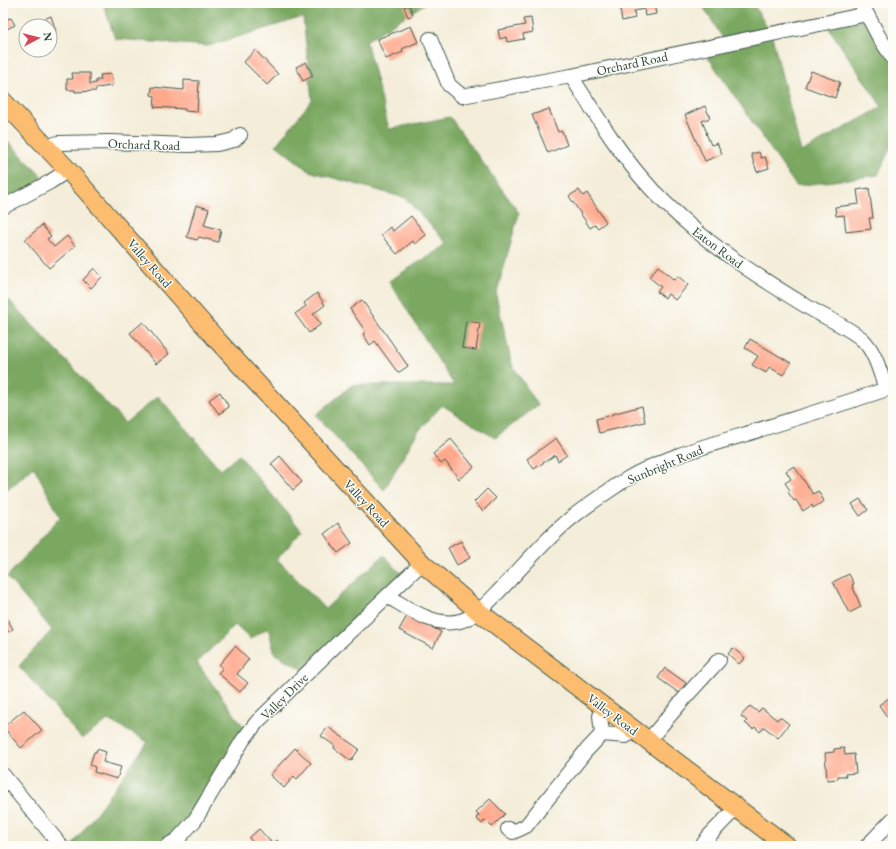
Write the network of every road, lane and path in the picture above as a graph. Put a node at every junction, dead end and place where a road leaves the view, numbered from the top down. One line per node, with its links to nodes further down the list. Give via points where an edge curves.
1 (864, 9): 3 (street); 4 (street, Orchard Road)
2 (430, 39): 4 (street, Orchard Road, via 449,85 462,96)
3 (893, 58)
4 (571, 76): 10 (street, Eaton Road, via 618,148 663,201 735,261 864,341)
5 (3, 101): 7 (main road, Valley Road)
6 (240, 135): 7 (street, Orchard Road, via 234,140 217,144 188,146 110,142 58,143)
7 (46, 147): 8 (main road, Valley Road)
8 (68, 170): 9 (street); 11 (main road, Valley Road, via 224,347)
9 (3, 207)
10 (889, 388): 13 (street, Sunbright Road, via 692,450 623,482 561,527)
11 (422, 563): 12 (street, Valley Drive); 13 (main road, Valley Road)
12 (387, 596): 13 (street, via 432,620 448,623 460,621); 24 (street, Valley Drive, via 258,722 243,740 195,820 177,840)
13 (479, 612): 15 (main road, Valley Road)
14 (719, 660): 18 (street)
15 (604, 707): 16 (main road, Valley Road); 17 (street, via 600,716)
16 (633, 729): 17 (street, via 626,736); 18 (main road, Valley Road)
17 (602, 734): 22 (street, via 526,826 513,832)
18 (648, 741): 20 (main road, Valley Road)
19 (3, 775): 23 (street)
20 (736, 808): 25 (street); 26 (main road, Valley Road)
21 (893, 819): 27 (street)
22 (508, 829)
23 (61, 846)
24 (167, 846)
25 (702, 846)
26 (787, 846)
27 (867, 846)

